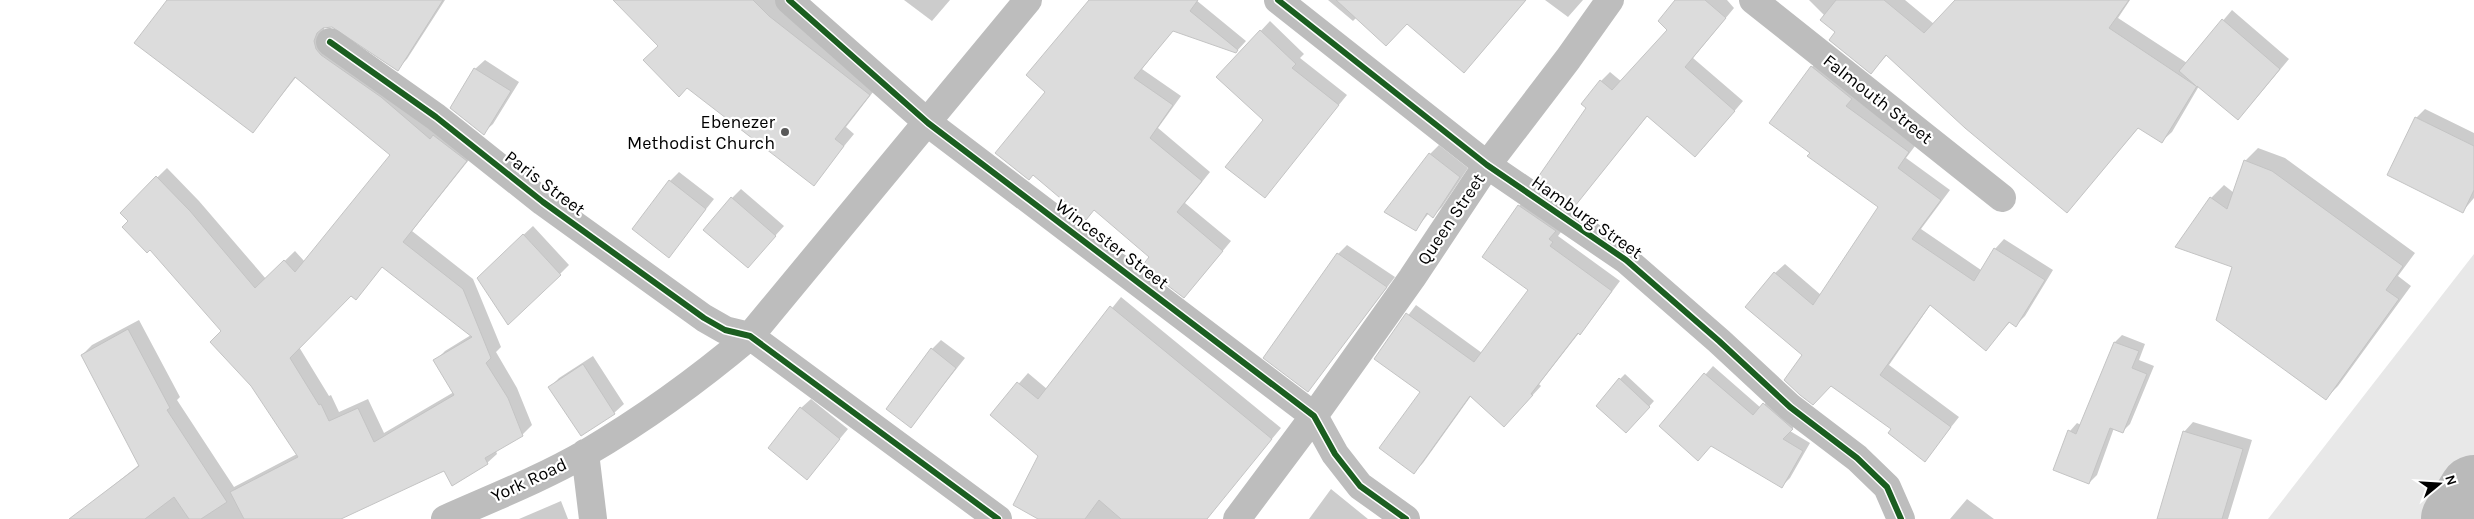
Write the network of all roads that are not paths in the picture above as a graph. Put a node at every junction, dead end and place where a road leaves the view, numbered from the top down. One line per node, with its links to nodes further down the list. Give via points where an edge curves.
1 (789, 0): 7 (street, Wincester Street)
2 (1028, 0): 7 (street, York Road)
3 (1278, 0): 8 (street, Hamburg Street)
4 (1610, 0): 8 (street, Queen Street)
5 (1753, 0): 9 (street, Falmouth Street)
6 (330, 42): 10 (street, Paris Street, via 436,117 543,202 704,318 725,330)
7 (928, 123): 10 (street, York Road); 11 (street, Wincester Street)
8 (1487, 165): 11 (street, Queen Street); 18 (street, Hamburg Street, via 1626,260 1790,407 1857,458 1887,487)
9 (2002, 198)
10 (750, 336): 12 (street, York Road, via 701,376); 15 (street)
11 (1314, 416): 16 (street, Queen Street); 17 (street, Wincester Street, via 1360,486)
12 (585, 453): 13 (street, York Road); 14 (street)
13 (444, 519)
14 (593, 519)
15 (998, 519)
16 (1237, 519)
17 (1406, 519)
18 (1901, 519)

